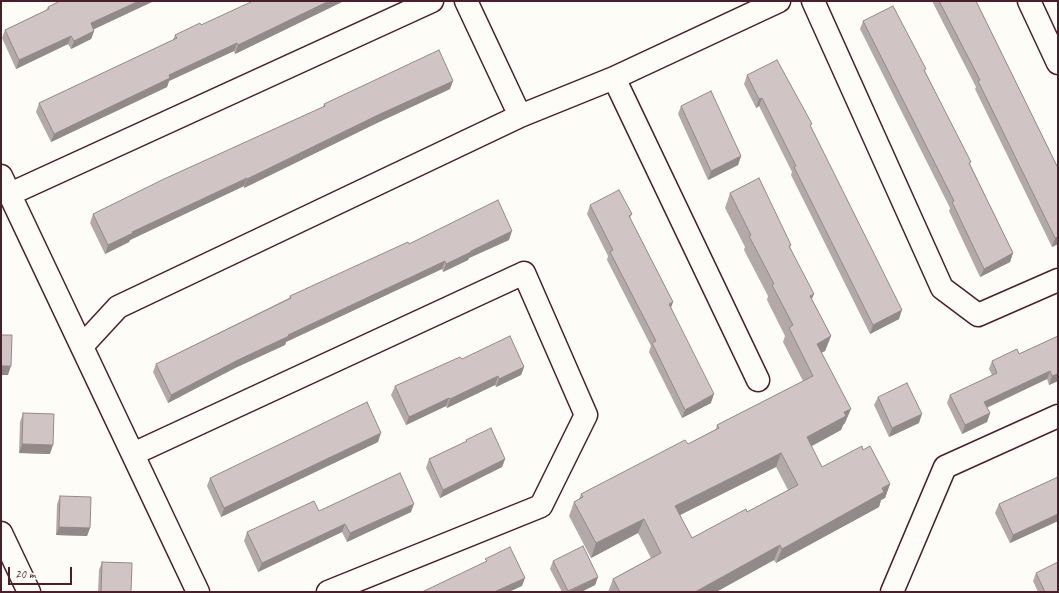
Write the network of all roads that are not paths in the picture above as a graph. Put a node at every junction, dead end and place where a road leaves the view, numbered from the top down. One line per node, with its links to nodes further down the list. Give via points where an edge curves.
1 (432, 1): 9 (street)
2 (466, 1): 8 (street)
3 (779, 1): 7 (street)
4 (813, 1): 10 (street, via 942,288 978,315)
5 (1029, 1): 6 (street)
6 (1058, 64)
7 (614, 78): 8 (street); 12 (street)
8 (520, 116): 11 (street, via 118,307)
9 (5, 185): 11 (street)
10 (1058, 280)
11 (82, 346): 14 (street)
12 (758, 380)
13 (1058, 416): 19 (street, via 945,467)
14 (133, 454): 17 (street); 18 (street, via 524,273 586,415 541,506)
15 (1, 533): 16 (street)
16 (29, 592)
17 (198, 592)
18 (328, 592)
19 (892, 592)

